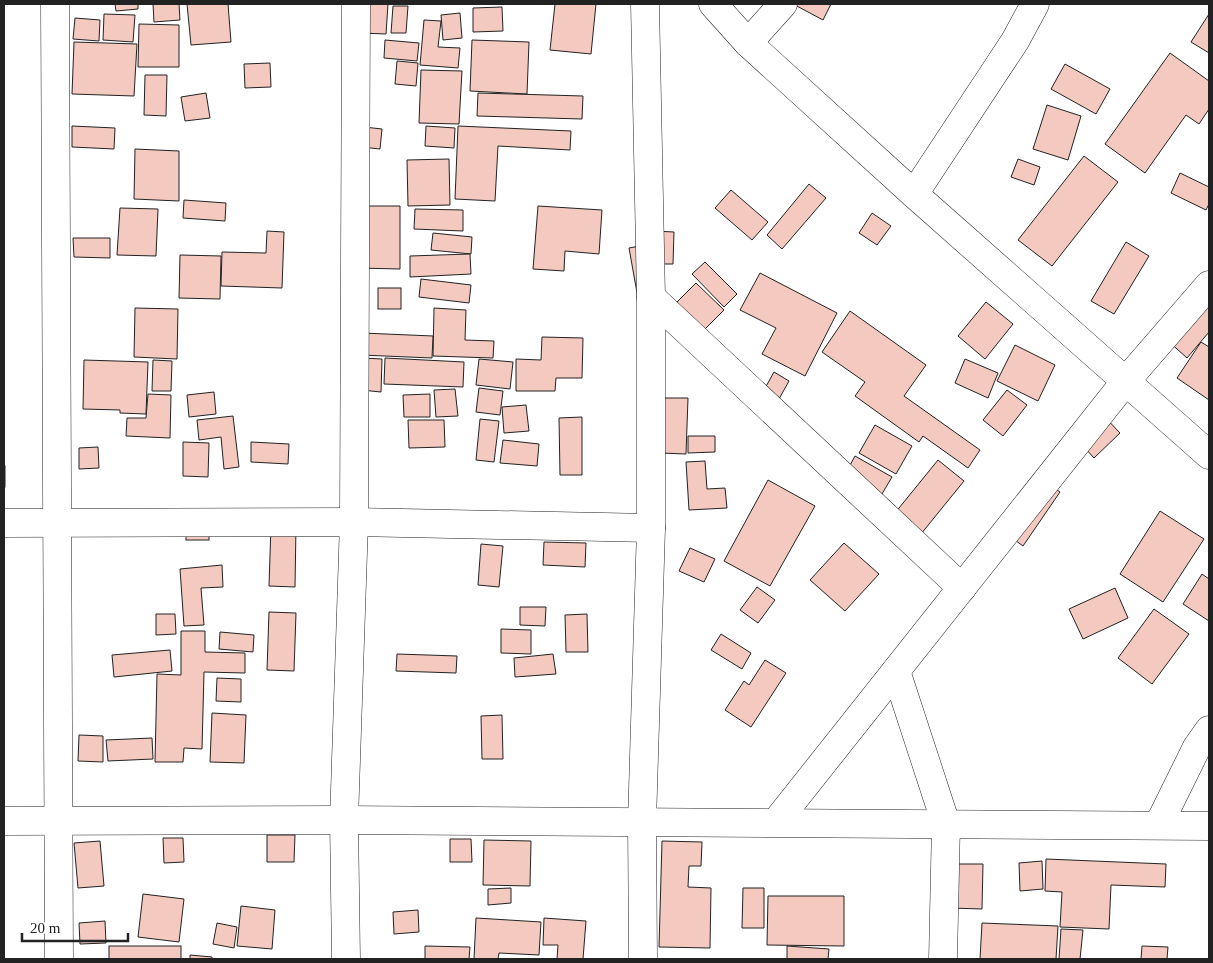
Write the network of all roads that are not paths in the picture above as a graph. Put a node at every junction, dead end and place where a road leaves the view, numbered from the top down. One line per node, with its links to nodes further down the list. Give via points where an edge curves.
1 (55, 4): 15 (street)
2 (356, 4): 13 (street)
3 (645, 4): 10 (street)
4 (713, 4): 7 (street)
5 (783, 4): 7 (street)
6 (1036, 4): 8 (street)
7 (748, 43): 8 (street)
8 (914, 194): 11 (street)
9 (1209, 285): 11 (street)
10 (651, 297): 16 (street); 17 (street)
11 (1125, 382): 12 (street); 17 (street)
12 (1209, 454)
13 (354, 522): 15 (street); 16 (street); 22 (street)
14 (4, 523): 15 (street)
15 (58, 523): 21 (street)
16 (651, 528): 23 (street)
17 (962, 588): 18 (street)
18 (896, 671): 24 (street); 25 (street)
19 (1209, 730): 26 (street, via 1197,747)
20 (4, 820): 21 (street)
21 (60, 820): 22 (street); 28 (street)
22 (344, 820): 23 (street); 29 (street)
23 (642, 822): 24 (street); 30 (street)
24 (776, 822): 25 (street)
25 (946, 824): 26 (street); 31 (street)
26 (1159, 824): 27 (street)
27 (1209, 826)
28 (59, 959)
29 (346, 959)
30 (643, 959)
31 (943, 959)

